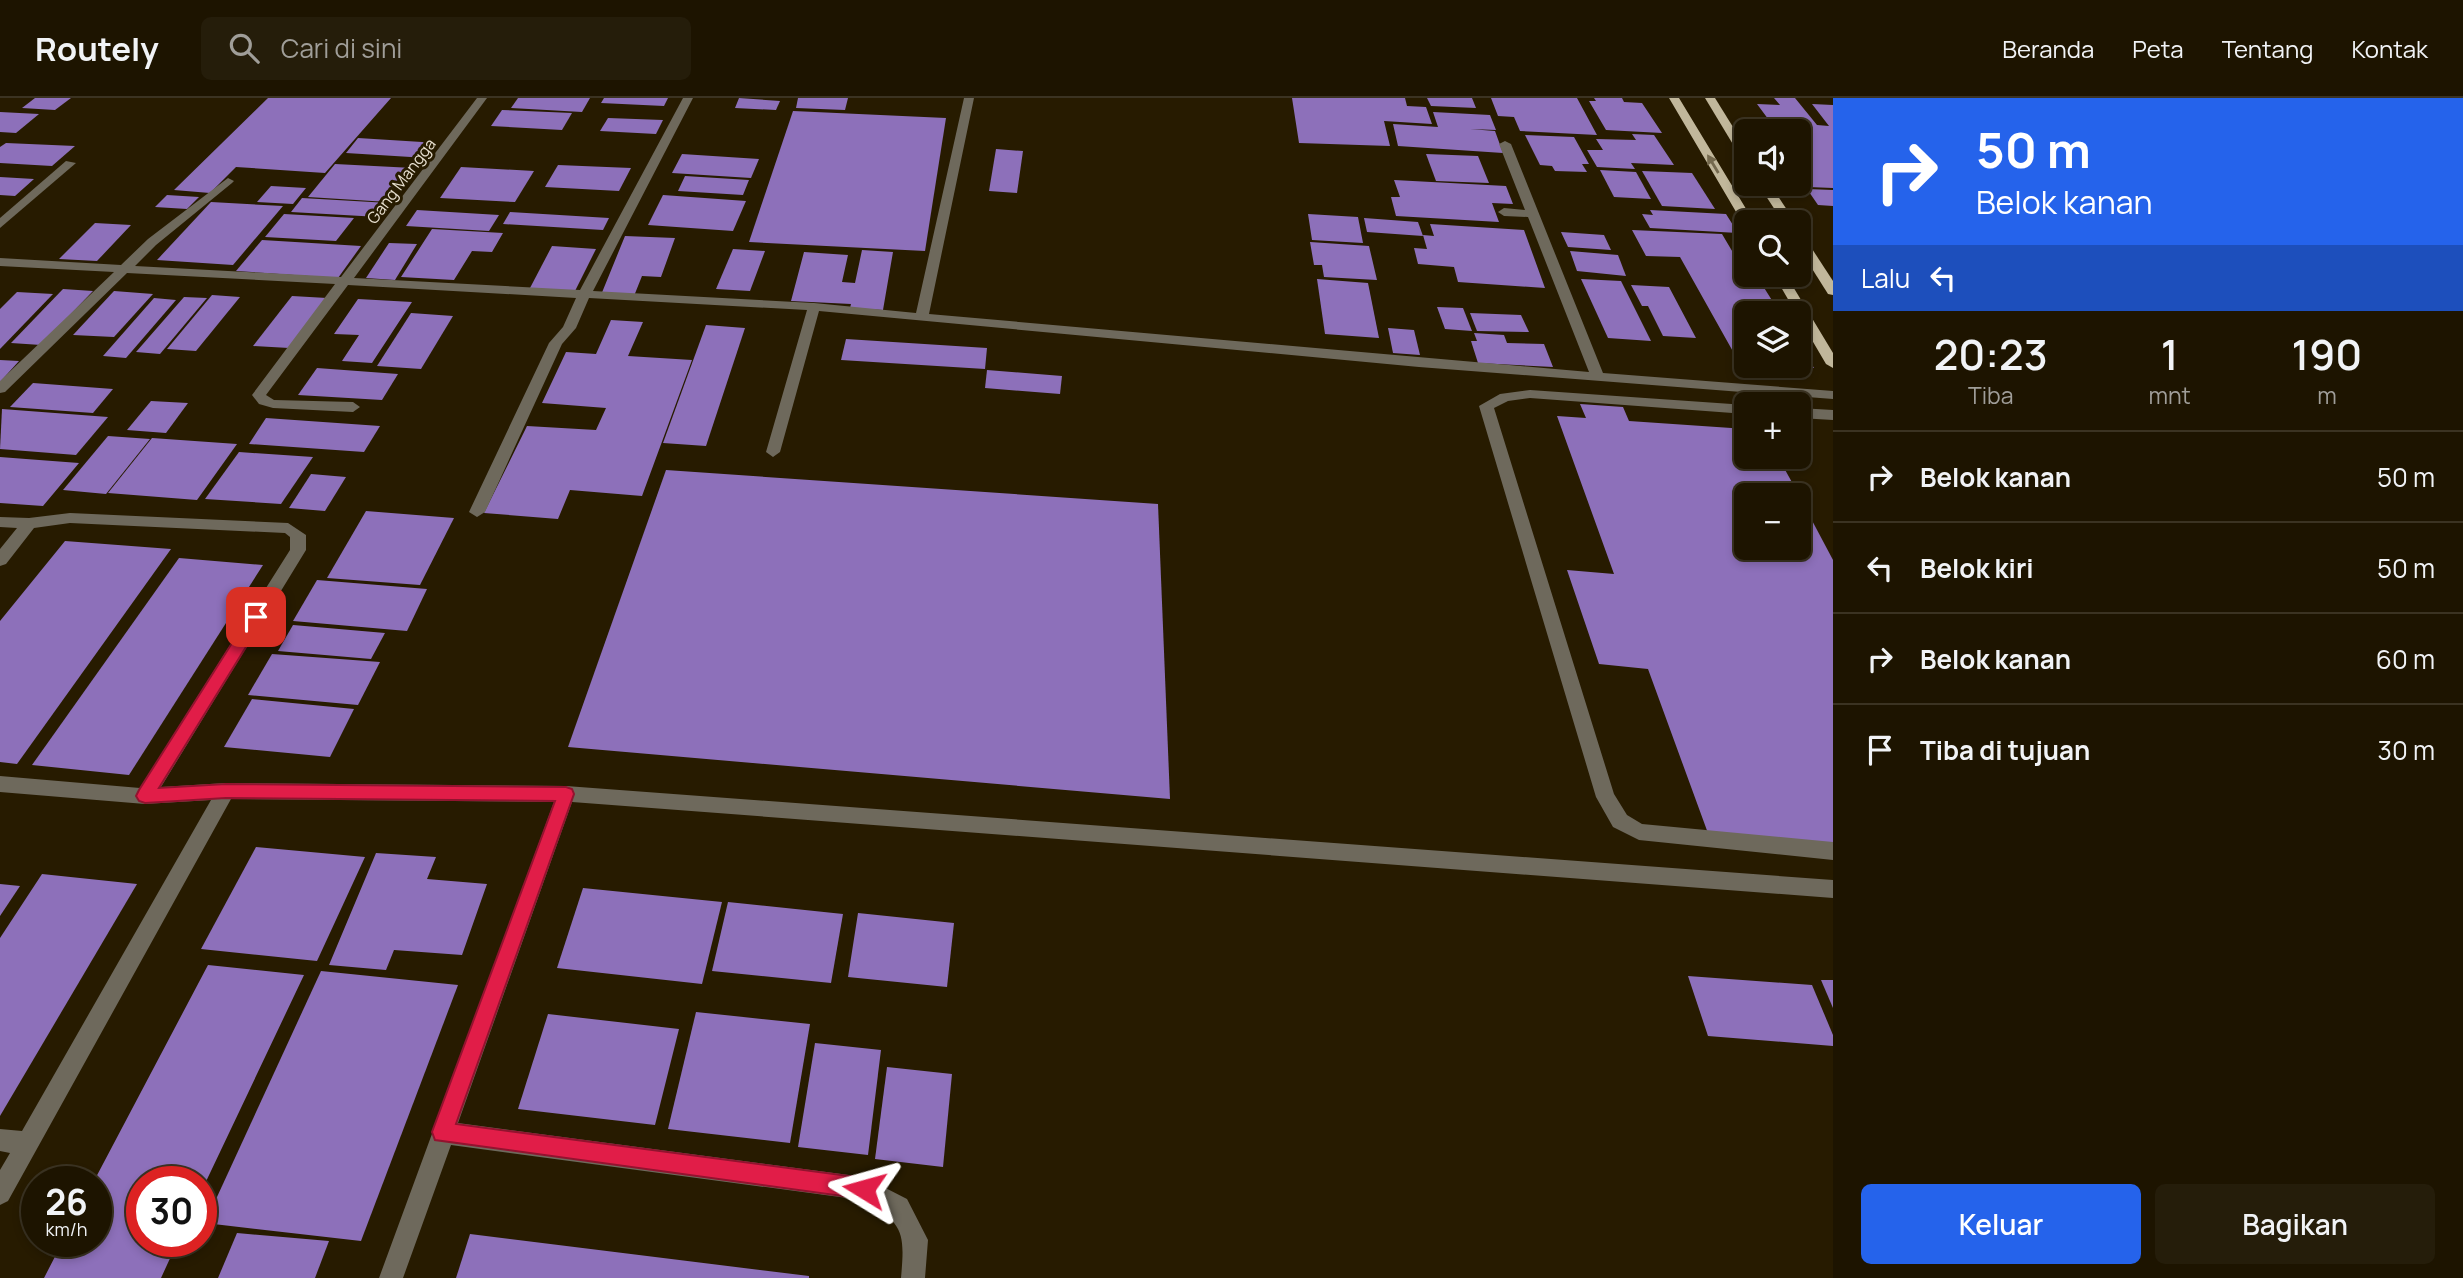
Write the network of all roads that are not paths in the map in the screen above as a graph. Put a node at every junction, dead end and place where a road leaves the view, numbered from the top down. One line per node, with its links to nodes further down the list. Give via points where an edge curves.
1 (482, 98): 17 (street, Gang Mangga)
2 (688, 98): 20 (street)
3 (969, 98): 22 (street)
4 (1674, 98): 10 (main road, one-way to 4)
5 (1710, 98): 6 (main road)
6 (1734, 137)
7 (1505, 144): 12 (street)
8 (70, 163): 13 (street)
9 (228, 181): 16 (street)
10 (1741, 210)
11 (1504, 212): 12 (street)
12 (1531, 214): 24 (street)
13 (0, 224)
14 (1811, 257): 19 (main road)
15 (0, 262): 16 (street)
16 (122, 270): 17 (street); 25 (street)
17 (344, 282): 20 (street); 27 (street, Gang Mangga, via 259,395 273,404)
18 (1787, 287): 23 (main road)
19 (1833, 291)
20 (584, 295): 21 (street); 32 (street, via 569,328 556,343)
21 (814, 307): 22 (street); 31 (street)
22 (922, 316): 24 (street)
23 (1833, 364)
24 (1597, 376): 26 (street)
25 (0, 389)
26 (1833, 395)
27 (353, 407)
28 (1734, 408): 40 (street, via 1530,394 1505,397 1486,406 1605,797 1620,821 1639,832)
29 (1811, 414): 30 (street)
30 (1833, 415)
31 (773, 452)
32 (477, 512)
33 (0, 522): 34 (street)
34 (29, 523): 35 (street); 39 (street, via 70,518 288,528 298,535 298,550)
35 (0, 560)
36 (0, 784): 39 (street)
37 (226, 791): 38 (street); 39 (street); 44 (street)
38 (566, 794): 41 (street); 42 (street)
39 (145, 796)
40 (1833, 851)
41 (1833, 889)
42 (442, 1132): 46 (street); 47 (street, via 864,1189 899,1207 916,1240)
43 (0, 1139): 44 (street)
44 (28, 1143): 45 (street)
45 (0, 1193)
46 (391, 1278)
47 (913, 1278)

